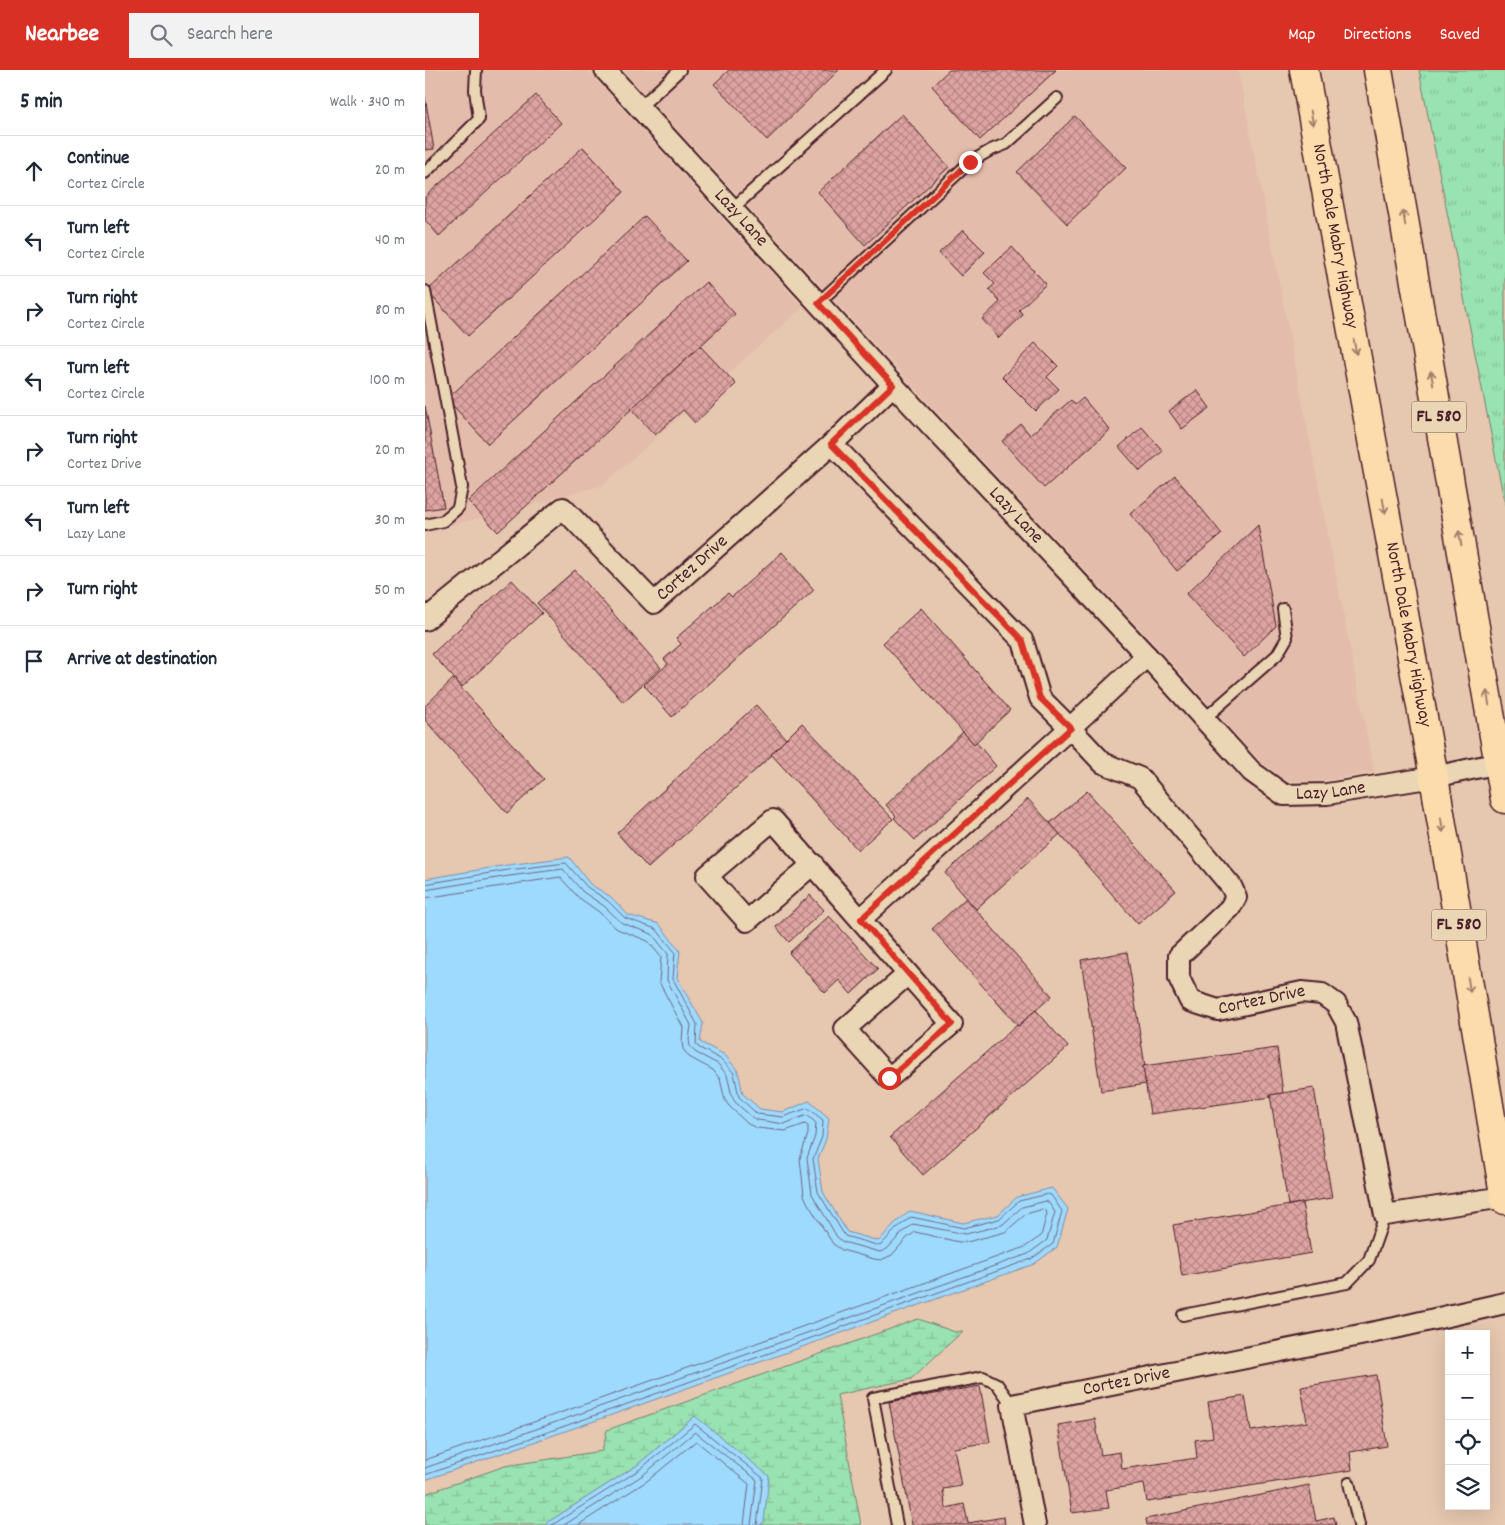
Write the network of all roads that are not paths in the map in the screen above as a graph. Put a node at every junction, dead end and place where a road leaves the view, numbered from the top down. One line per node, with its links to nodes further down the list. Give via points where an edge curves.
1 (477, 70): 9 (lane, via 475,90 479,119)
2 (605, 70): 8 (street, Lazy Lane)
3 (680, 70): 8 (lane)
4 (887, 70): 10 (lane)
5 (1303, 70): 22 (main road, North Dale Mabry Highway / FL 580, one-way to 22)
6 (1378, 70): 21 (main road, FL 580, one-way to 6)
7 (1057, 98): 12 (lane, via 1006,144 970,162)
8 (639, 108): 10 (street, Lazy Lane)
9 (425, 173)
10 (732, 209): 12 (street, Lazy Lane)
11 (425, 291): 15 (lane, via 462,487 458,508 443,521)
12 (818, 303): 13 (street, Lazy Lane)
13 (893, 385): 14 (street, Cortez Drive); 18 (street, Lazy Lane)
14 (831, 444): 17 (street, Cortez Drive, via 654,603 563,508); 20 (street, via 1023,641 1040,698)
15 (425, 525)
16 (1283, 609): 19 (lane, via 1287,638 1277,655)
17 (425, 620)
18 (1147, 656): 19 (street, Lazy Lane); 20 (street)
19 (1204, 719): 22 (street, Lazy Lane, via 1252,772 1284,795 1327,794)
20 (1071, 728): 25 (street); 28 (street, Cortez Drive, via 1103,763 1140,778 1231,886 1236,897 1230,908 1179,956 1179,978 1190,1001 1218,1010 1302,992 1322,994 1336,1004 1346,1022)
21 (1499, 763): 22 (street, Lazy Lane); 23 (main road, FL 580)
22 (1434, 777): 27 (main road, North Dale Mabry Highway / FL 580, one-way to 27)
23 (1505, 799)
24 (813, 864): 24 (street, via 773,820 707,876 747,921); 25 (street)
25 (861, 919): 26 (street)
26 (908, 974): 26 (street, via 845,1029 889,1078 952,1024)
27 (1505, 1199): 28 (street)
28 (1385, 1215): 30 (lane, via 1369,1260 1347,1283)
29 (1505, 1303): 31 (street, Cortez Drive)
30 (1183, 1315)
31 (1012, 1405): 33 (lane, via 997,1384 983,1377 873,1398); 34 (street)
32 (1349, 1483): 35 (lane)
33 (897, 1525)
34 (1035, 1525)
35 (1359, 1525)

